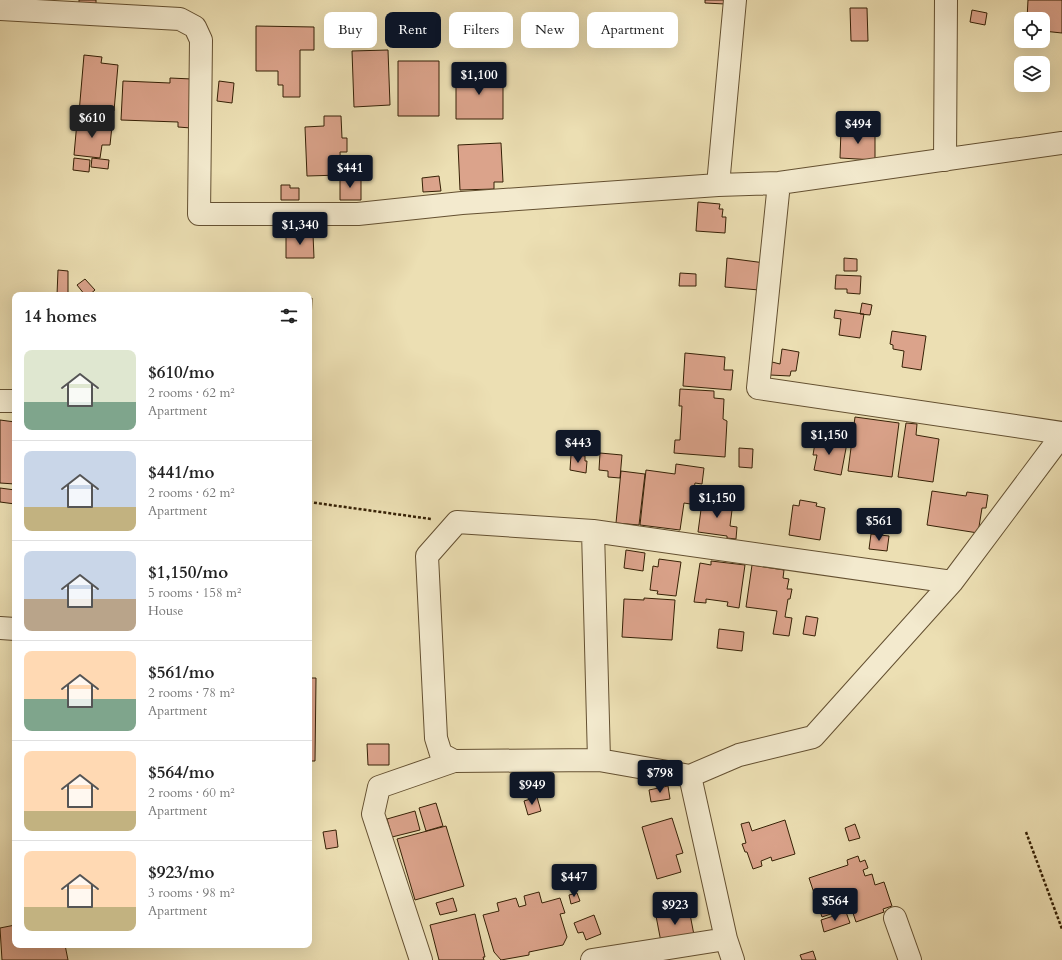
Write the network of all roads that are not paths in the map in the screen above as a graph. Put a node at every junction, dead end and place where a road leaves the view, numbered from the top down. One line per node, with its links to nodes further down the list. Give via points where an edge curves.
1 (735, 0): 7 (street)
2 (946, 0): 5 (street)
3 (0, 9): 7 (street, via 180,19 195,27 201,40 199,214 358,214 462,202)
4 (1062, 143): 5 (street)
5 (945, 160): 6 (street)
6 (779, 183): 7 (street); 10 (street, via 758,388)
7 (718, 185)
8 (0, 401): 9 (street)
9 (12, 401)
10 (1062, 434): 12 (street)
11 (593, 531): 12 (street); 15 (street); 16 (street, via 457,522 427,556 436,738 441,754)
12 (952, 582): 17 (street, via 812,737 739,755)
13 (0, 628): 14 (street)
14 (12, 629)
15 (599, 760): 16 (street); 17 (street)
16 (454, 761): 20 (street, via 379,787 373,814)
17 (690, 776): 19 (street)
18 (895, 918): 23 (street)
19 (726, 939): 21 (street); 22 (street)
20 (421, 960)
21 (592, 960)
22 (733, 960)
23 (910, 960)

